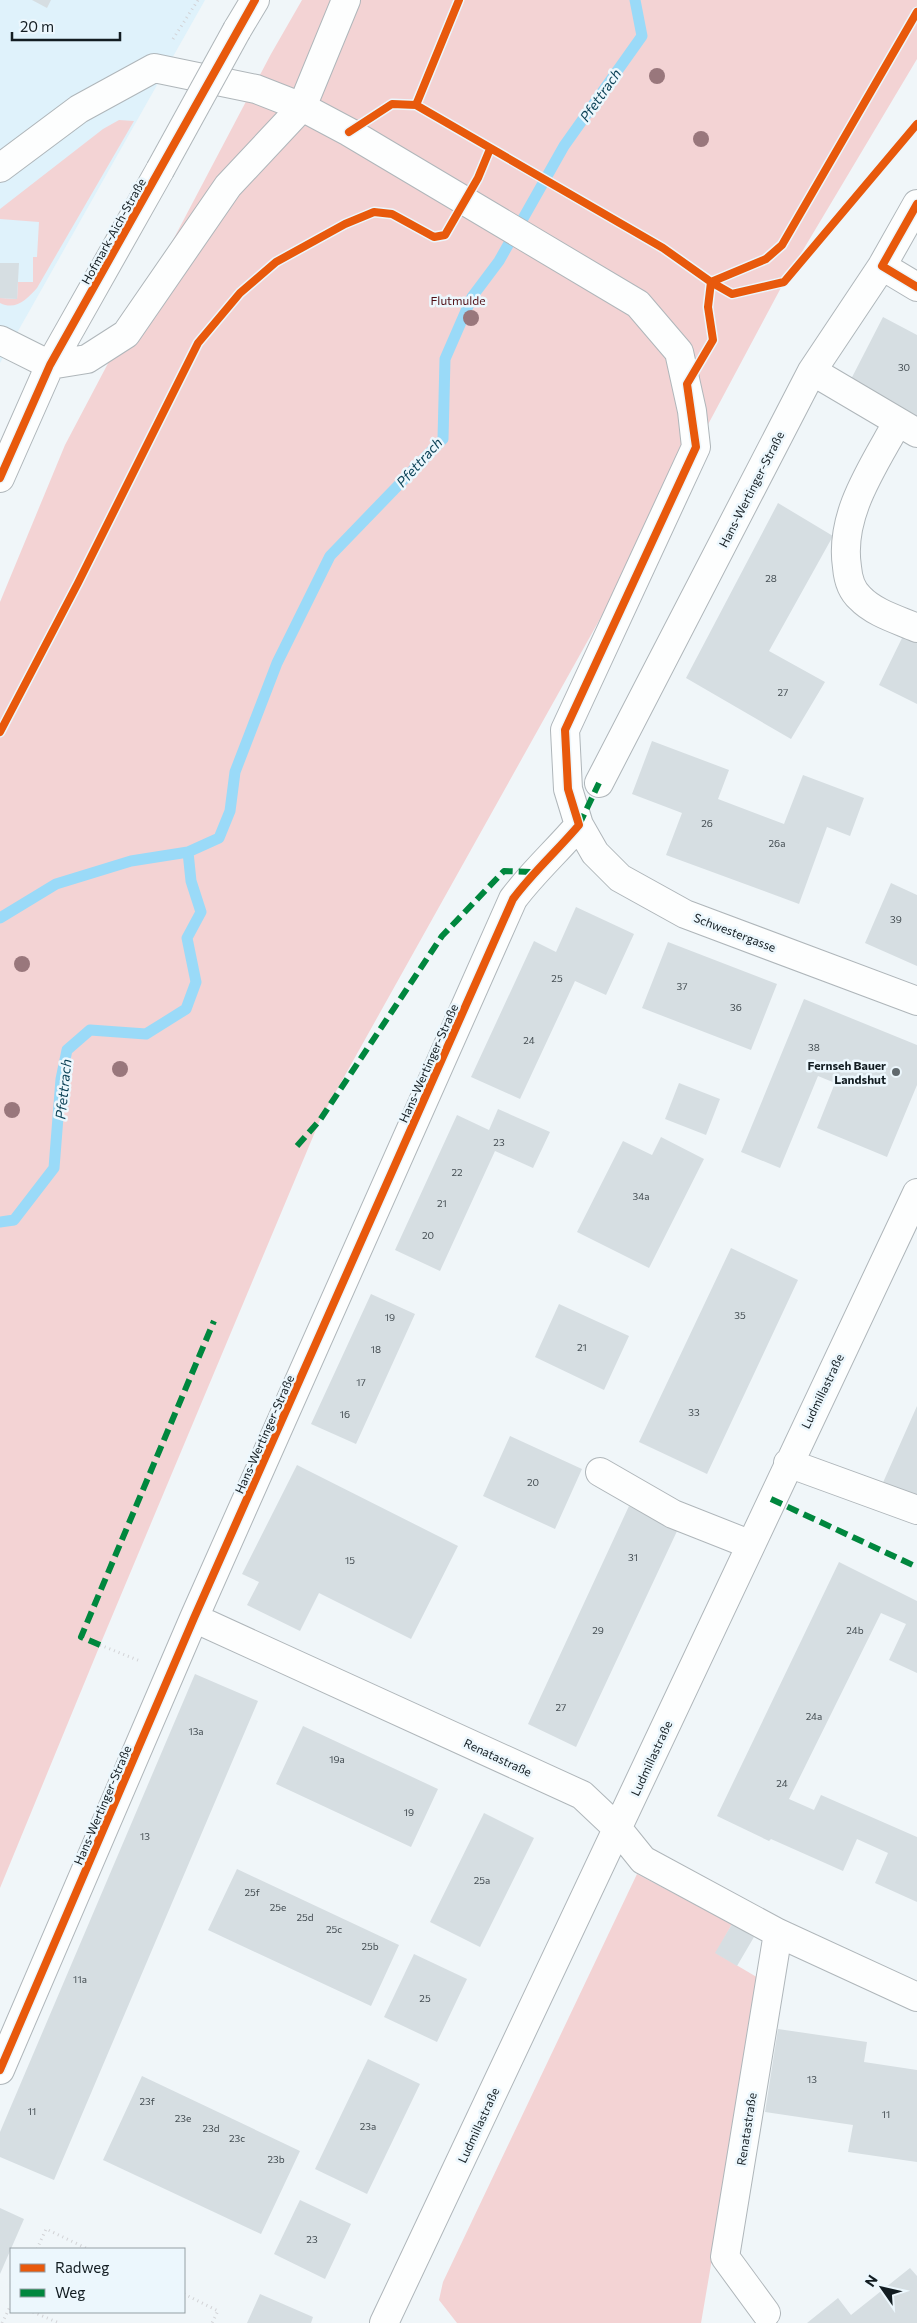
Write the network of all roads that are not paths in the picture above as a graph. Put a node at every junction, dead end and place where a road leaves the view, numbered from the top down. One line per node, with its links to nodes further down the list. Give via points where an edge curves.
1 (255, 0): 9 (street, Hofmark-Aich-Straße, bridge)
2 (346, 0): 3 (street)
3 (302, 107): 4 (street, Schwestergasse, via 256,88 154,68 79,109); 9 (street, via 228,186 126,334 87,359); 15 (street, Schwestergasse, via 638,304 679,352 696,447 565,730 568,789)
4 (0, 168)
5 (917, 204): 6 (street, Hans-Wertinger-Straße)
6 (882, 266): 7 (street); 10 (street, Hans-Wertinger-Straße)
7 (917, 287)
8 (0, 340): 9 (street)
9 (50, 365): 12 (street, Hofmark-Aich-Straße)
10 (812, 371): 11 (street); 14 (street, Hans-Wertinger-Straße)
11 (907, 428): 13 (street, via 860,490 844,551 849,582 859,598)
12 (0, 478)
13 (917, 628)
14 (599, 783)
15 (578, 825): 16 (street, Schwestergasse, via 595,853 620,878 685,914); 22 (street, Hans-Wertinger-Straße, via 555,854 533,872 513,899)
16 (917, 1000)
17 (917, 1193): 18 (street, Ludmillastraße)
18 (788, 1462): 20 (street); 21 (street, Ludmillastraße)
19 (600, 1472): 21 (street, via 673,1514)
20 (917, 1510)
21 (749, 1544): 23 (street, Ludmillastraße)
22 (194, 1618): 23 (street, Renatastraße, via 582,1795); 26 (street, Hans-Wertinger-Straße)
23 (618, 1829): 24 (street, Renatastraße, via 643,1860); 28 (street, Ludmillastraße)
24 (778, 1933): 25 (street, Renatastraße); 27 (street, Renatastraße, via 725,2257)
25 (917, 1997)
26 (0, 2070)
27 (766, 2313)
28 (384, 2323)

